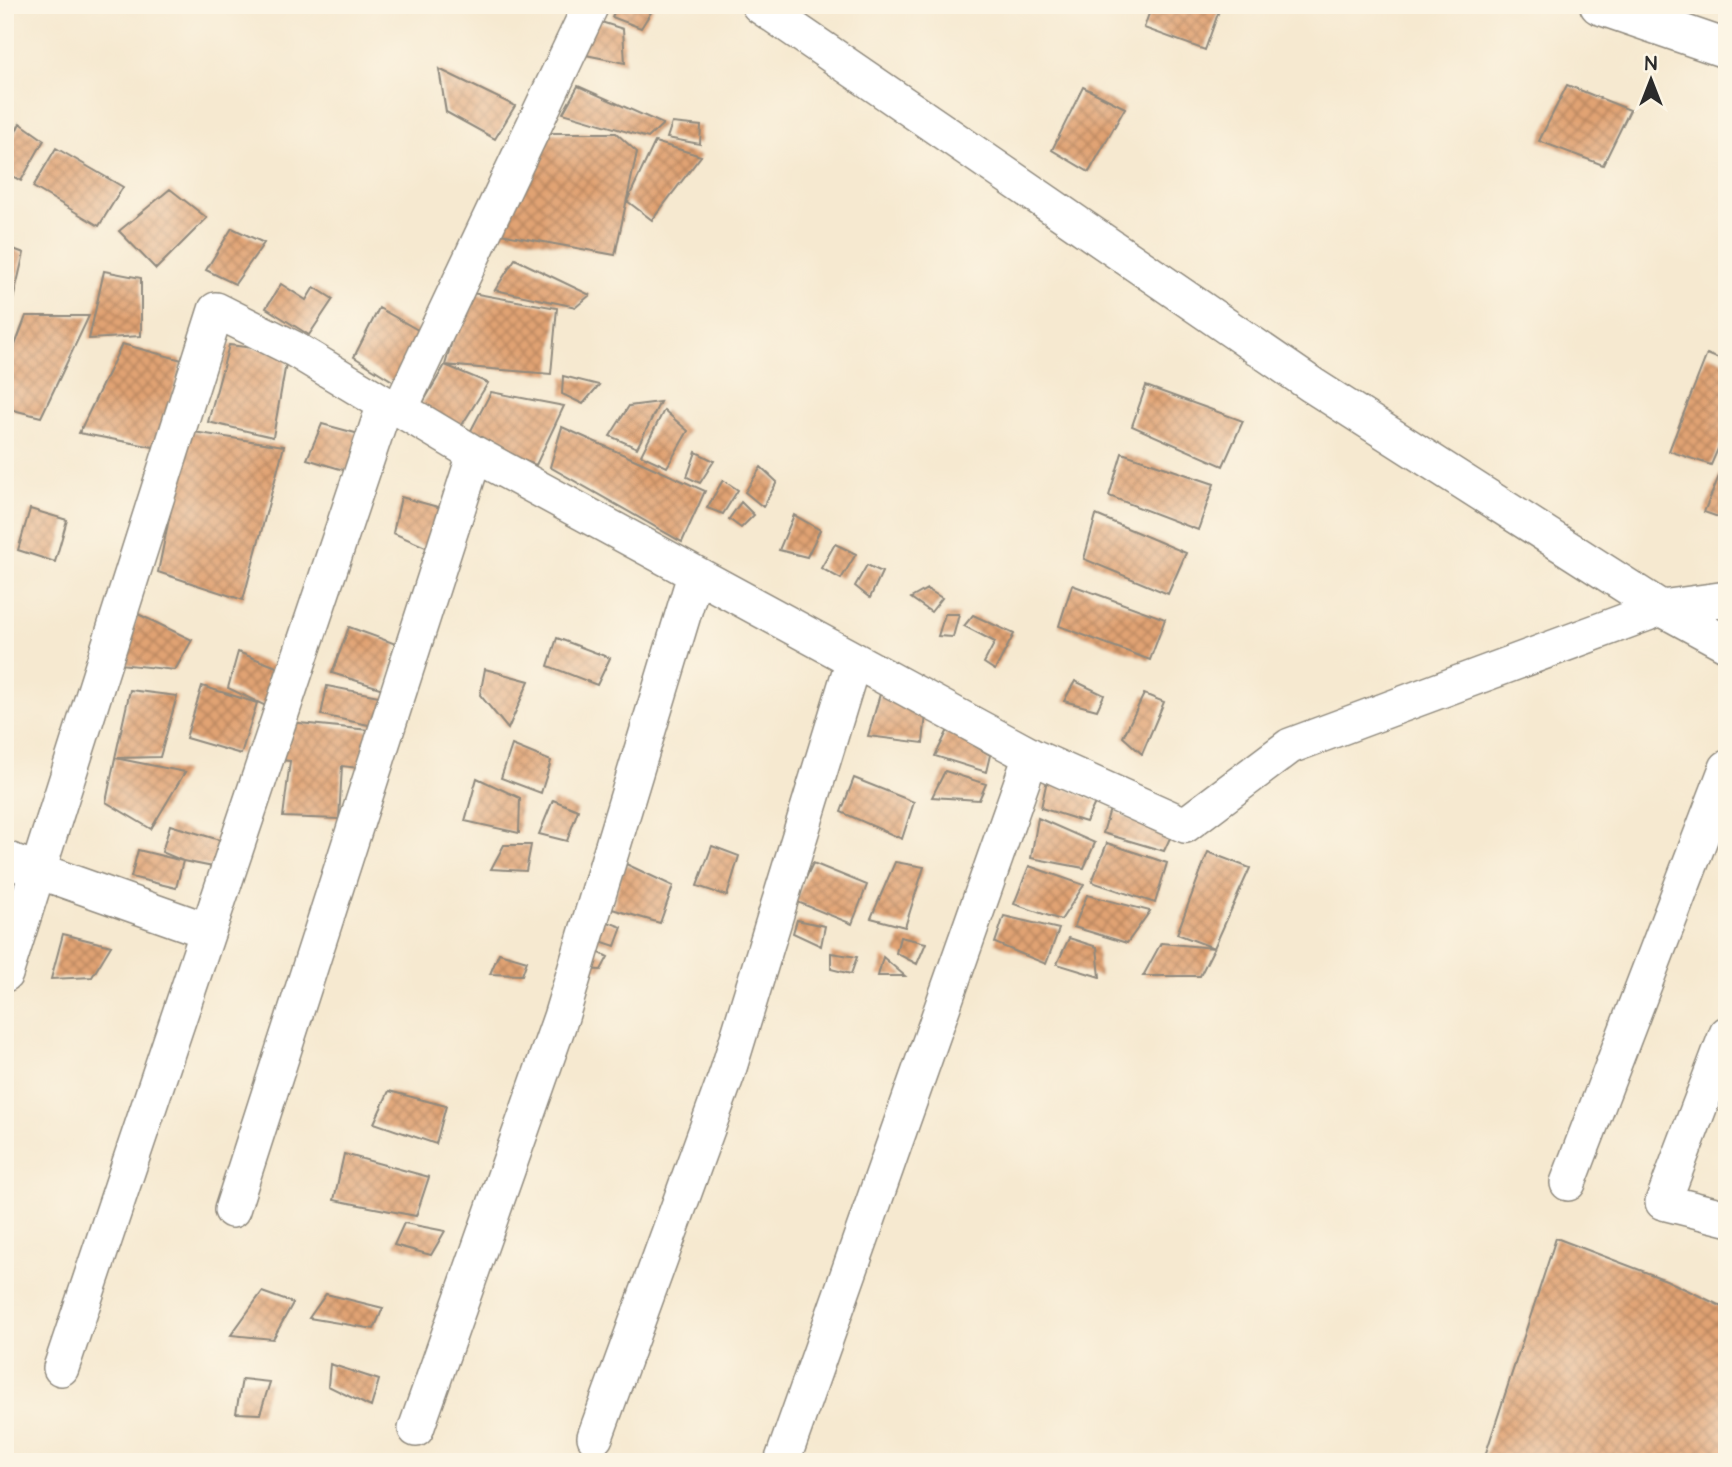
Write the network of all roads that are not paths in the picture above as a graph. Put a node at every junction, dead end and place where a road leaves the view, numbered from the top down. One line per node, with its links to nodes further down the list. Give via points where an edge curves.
1 (591, 5): 5 (street)
2 (759, 5): 9 (street, via 1312,384)
3 (1599, 5): 4 (highway)
4 (1727, 49)
5 (393, 407): 6 (street); 15 (street, via 216,310); 16 (street)
6 (475, 454): 7 (street); 20 (street)
7 (695, 575): 11 (street); 23 (street, via 561,1017)
8 (1727, 599): 9 (street)
9 (1661, 608): 10 (street); 12 (street, via 1290,746 1185,825)
10 (1727, 645)
11 (853, 662): 12 (street); 24 (street, via 727,1074)
12 (1031, 755): 25 (street)
13 (1727, 768): 19 (street)
14 (5, 859): 15 (street)
15 (40, 873): 16 (street); 17 (street)
16 (208, 931): 22 (street)
17 (5, 975)
18 (1727, 1034): 21 (street, via 1664,1202)
19 (1568, 1184)
20 (232, 1210)
21 (1727, 1219)
22 (61, 1368)
23 (416, 1429)
24 (595, 1437)
25 (782, 1462)

